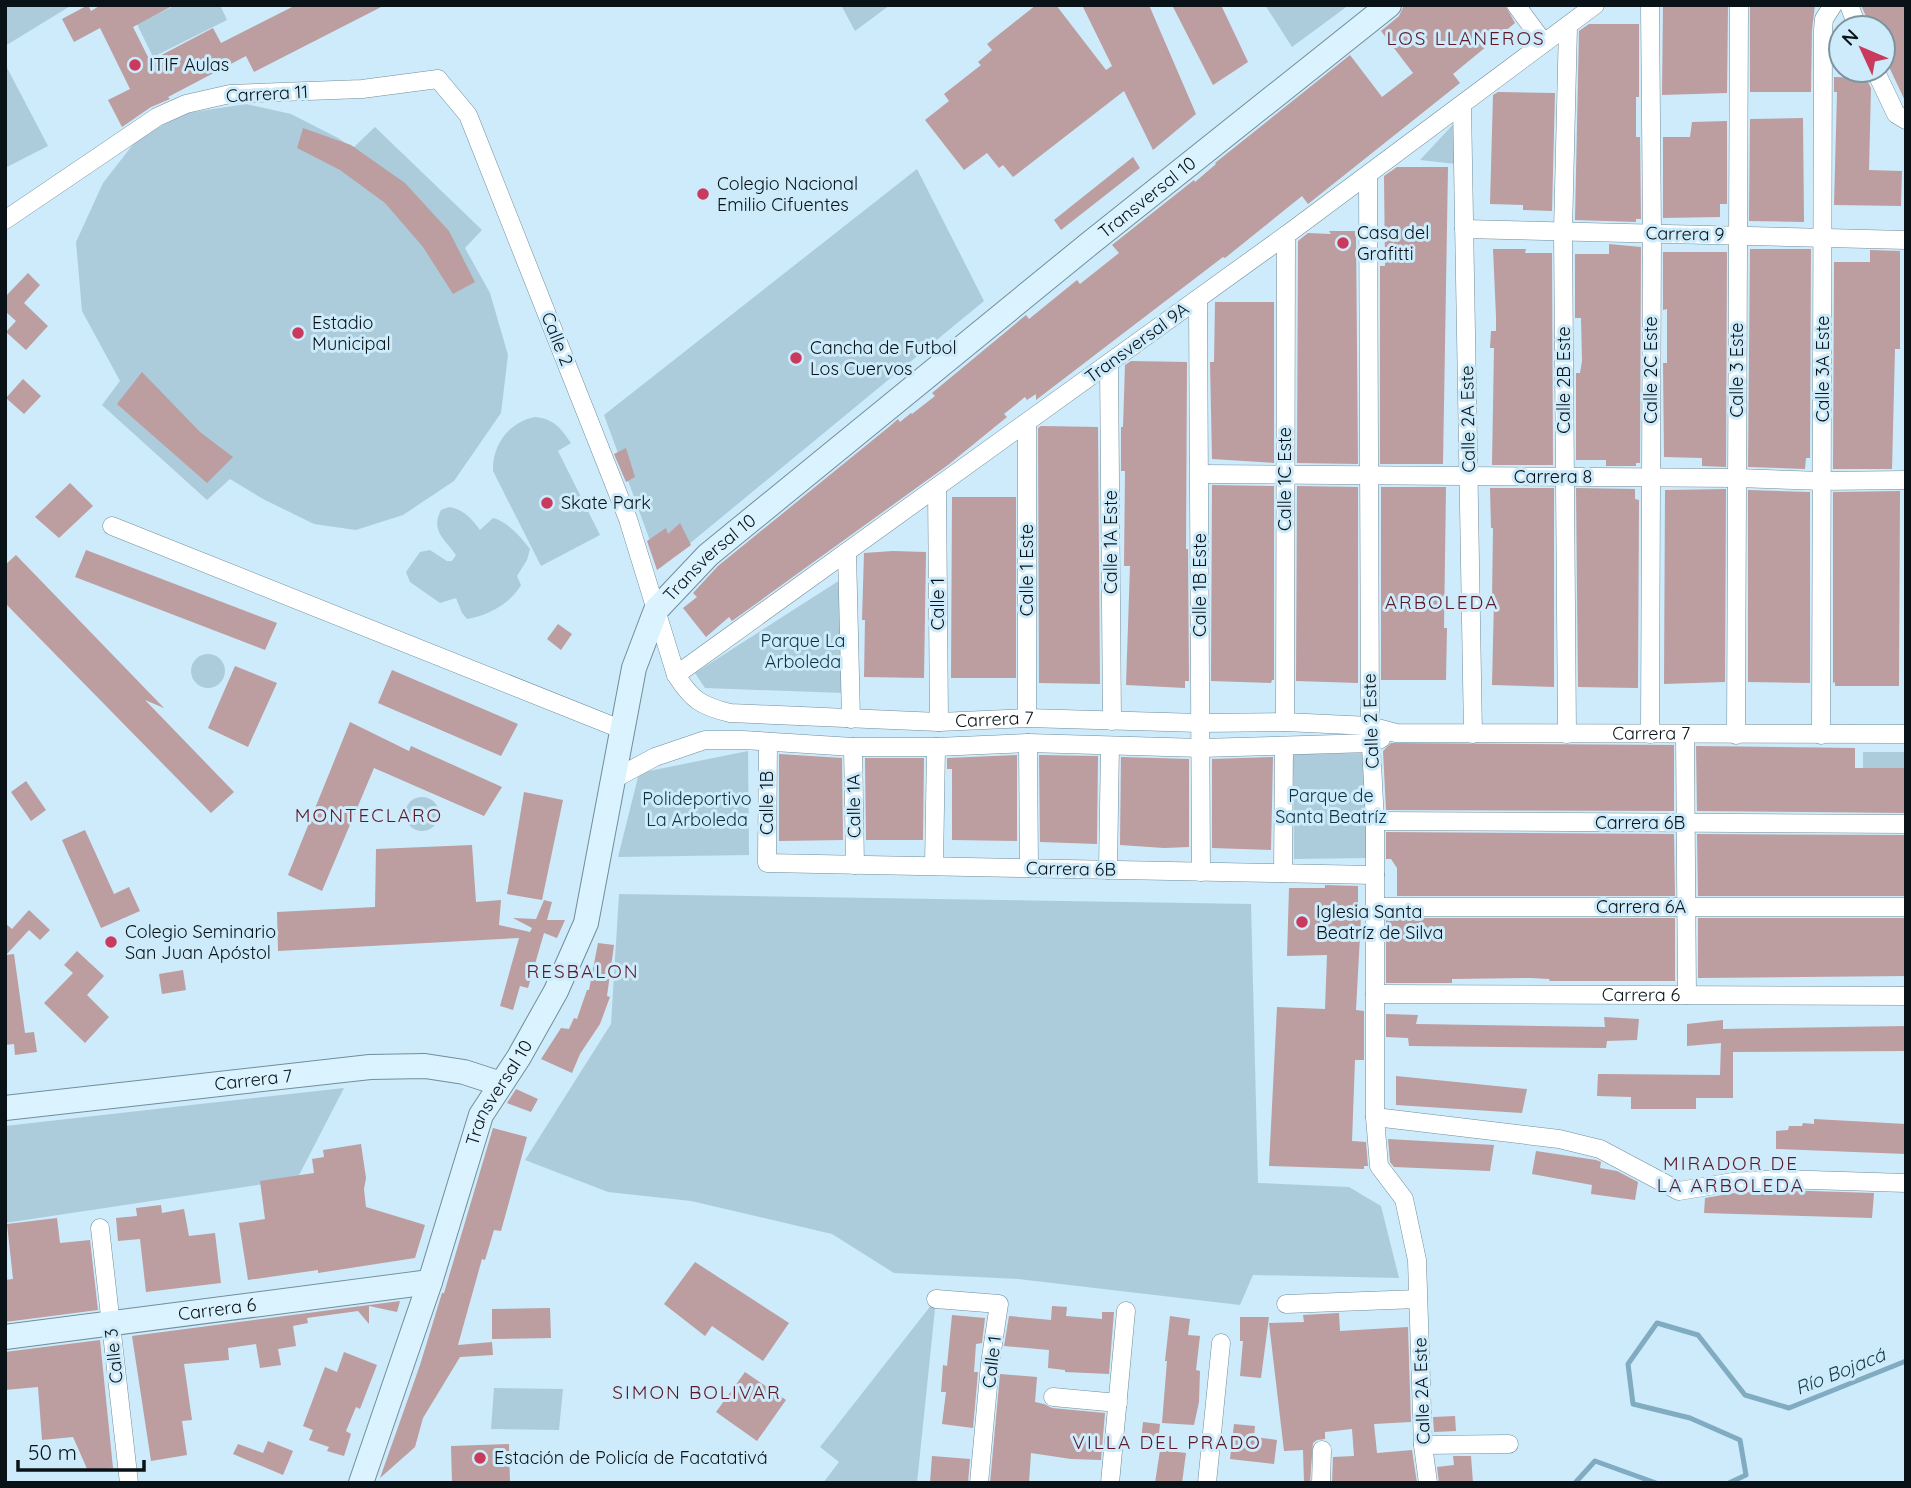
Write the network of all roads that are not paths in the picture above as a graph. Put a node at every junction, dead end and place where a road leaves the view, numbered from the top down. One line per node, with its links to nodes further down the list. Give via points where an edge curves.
1 (1389, 5): 37 (main road, Transversal 10, via 719,547)
2 (1516, 5): 8 (street)
3 (1595, 5): 7 (street, Transversal 9A)
4 (1650, 5): 17 (street, Calle 2C Este)
5 (1739, 5): 19 (street, Calle 3 Este)
6 (1833, 5): 20 (street, Calle 3A Este, via 1823,30)
7 (1567, 26): 8 (street, Transversal 9A); 16 (street, Calle 2B Este)
8 (1544, 43): 11 (street, Transversal 9A)
9 (438, 79): 14 (street, Carrera 11, via 362,89 230,94 186,104 157,117); 37 (street, Calle 2, via 468,115 628,519)
10 (1882, 84): 12 (street, via 1896,114)
11 (1462, 104): 13 (street, Transversal 9A); 15 (street, Calle 2A Este)
12 (1906, 120)
13 (1368, 175): 18 (street, Transversal 9A); 27 (street, Calle 2 Este)
14 (5, 220)
15 (1464, 229): 16 (street, Carrera 9); 28 (street, Calle 2A Este)
16 (1563, 231): 17 (street, Carrera 9); 29 (street, Calle 2B Este)
17 (1652, 233): 19 (street, Carrera 9); 30 (street, Calle 2C Este)
18 (1286, 235): 22 (street, Transversal 9A); 26 (street, Calle 1C Este)
19 (1738, 235): 20 (street, Carrera 9); 31 (street, Calle 3 Este)
20 (1823, 237): 21 (street, Carrera 9); 33 (street, Calle 3A Este)
21 (1906, 240)
22 (1198, 299): 23 (street, Transversal 9A); 25 (street, Calle 1B Este)
23 (1109, 363): 24 (street, Transversal 9A); 41 (street, Calle 1A Este)
24 (1027, 422): 34 (street, Transversal 9A); 39 (street, Calle 1 Este)
25 (1200, 474): 26 (street, Carrera 8); 44 (street, Calle 1B Este)
26 (1285, 475): 27 (street, Carrera 8); 43 (street, Calle 1C Este)
27 (1369, 475): 28 (street, Carrera 8); 49 (street, Calle 2 Este)
28 (1469, 476): 29 (street, Carrera 8); 46 (street, Calle 2A Este)
29 (1565, 477): 30 (street, Carrera 8); 47 (street, Calle 2B Este)
30 (1651, 477): 31 (street, Carrera 8); 48 (street, Calle 2C Este)
31 (1737, 478): 33 (street, Carrera 8); 51 (street, Calle 3 Este)
32 (1906, 480): 33 (street, Carrera 8)
33 (1822, 481): 52 (street, Calle 3A Este)
34 (937, 487): 36 (street, Transversal 9A); 42 (street, Calle 1)
35 (113, 526): 45 (street)
36 (847, 552): 38 (street, Transversal 9A); 40 (street)
37 (656, 610): 38 (street, Carrera 7); 45 (main road, Transversal 10, via 634,668)
38 (676, 675): 40 (street, Carrera 7, via 697,702 730,713)
39 (1027, 718): 41 (street, Carrera 7); 42 (street, Carrera 7)
40 (850, 719): 42 (street, Carrera 7)
41 (1112, 721): 44 (street, Carrera 7)
42 (939, 722)
43 (1285, 722): 44 (street, Carrera 7); 49 (street, Carrera 7)
44 (1200, 723): 60 (street, Calle 1B Este)
45 (623, 730): 61 (main road, Transversal 10)
46 (1473, 734): 47 (street, Carrera 7); 49 (street, Carrera 7)
47 (1567, 734): 48 (street, Carrera 7)
48 (1650, 734): 50 (street, Carrera 7)
49 (1370, 735): 57 (street, Carrera 7); 62 (street, Calle 2 Este)
50 (1685, 735): 51 (street, Carrera 7); 63 (street)
51 (1736, 735): 52 (street, Carrera 7)
52 (1821, 735): 53 (street, Carrera 7)
53 (1906, 735)
54 (768, 742): 58 (street, Carrera 7); 61 (street, Carrera 7, via 705,740 655,757); 65 (street, Calle 1B)
55 (1028, 743): 56 (street, Carrera 7); 59 (street, Carrera 7); 68 (street)
56 (1110, 746): 60 (street, Carrera 7); 69 (street)
57 (1284, 746): 60 (street, Carrera 7); 71 (street)
58 (853, 747): 59 (street, Carrera 7); 66 (street, Calle 1A)
59 (936, 747): 67 (street)
60 (1202, 748): 70 (street, Calle 1B Este)
61 (614, 779): 79 (main road, Transversal 10, via 586,923 556,991)
62 (1375, 821): 63 (street, Carrera 6B); 72 (street, Calle 2 Este)
63 (1686, 823): 64 (street, Carrera 6B); 74 (street)
64 (1906, 824)
65 (766, 863): 66 (street, Carrera 6B)
66 (855, 865): 67 (street, Carrera 6B)
67 (934, 866): 68 (street, Carrera 6B)
68 (1029, 869): 69 (street, Carrera 6B)
69 (1108, 870): 70 (street, Carrera 6B)
70 (1201, 872): 71 (street, Carrera 6B)
71 (1283, 873): 72 (street, Carrera 6B)
72 (1375, 875): 73 (street, Calle 2 Este)
73 (1375, 907): 74 (street, Carrera 6A); 76 (street, Calle 2 Este)
74 (1686, 907): 75 (street, Carrera 6A); 77 (street)
75 (1906, 907)
76 (1375, 994): 77 (street, Carrera 6); 81 (street, Calle 2 Este)
77 (1688, 995): 78 (street, Carrera 6)
78 (1906, 996)
79 (501, 1084): 80 (main road, Carrera 7, via 425,1066 370,1067); 84 (main road, Transversal 10, via 481,1115)
80 (5, 1108)
81 (1375, 1117): 82 (street, via 1559,1139 1600,1149 1679,1191 1779,1179); 86 (street, Calle 2 Este, via 1379,1166 1404,1199 1418,1260)
82 (1906, 1183)
83 (100, 1228): 89 (street, Calle 3)
84 (430, 1282): 89 (main road, Carrera 6); 98 (main road, Transversal 10)
85 (936, 1299): 99 (street, Calle 1, via 999,1304)
86 (1418, 1299): 87 (street); 95 (street, Calle 2A Este)
87 (1286, 1304)
88 (1126, 1311): 93 (street)
89 (111, 1323): 90 (main road, Carrera 6); 97 (street, Calle 3)
90 (5, 1337)
91 (1221, 1342): 101 (street)
92 (1053, 1397): 93 (street)
93 (1118, 1403): 100 (street)
94 (1509, 1444): 95 (street)
95 (1423, 1445): 103 (street, Calle 2A Este)
96 (1322, 1450): 102 (street)
97 (129, 1483)
98 (361, 1483)
99 (979, 1483)
100 (1110, 1483)
101 (1207, 1483)
102 (1321, 1483)
103 (1428, 1483)

